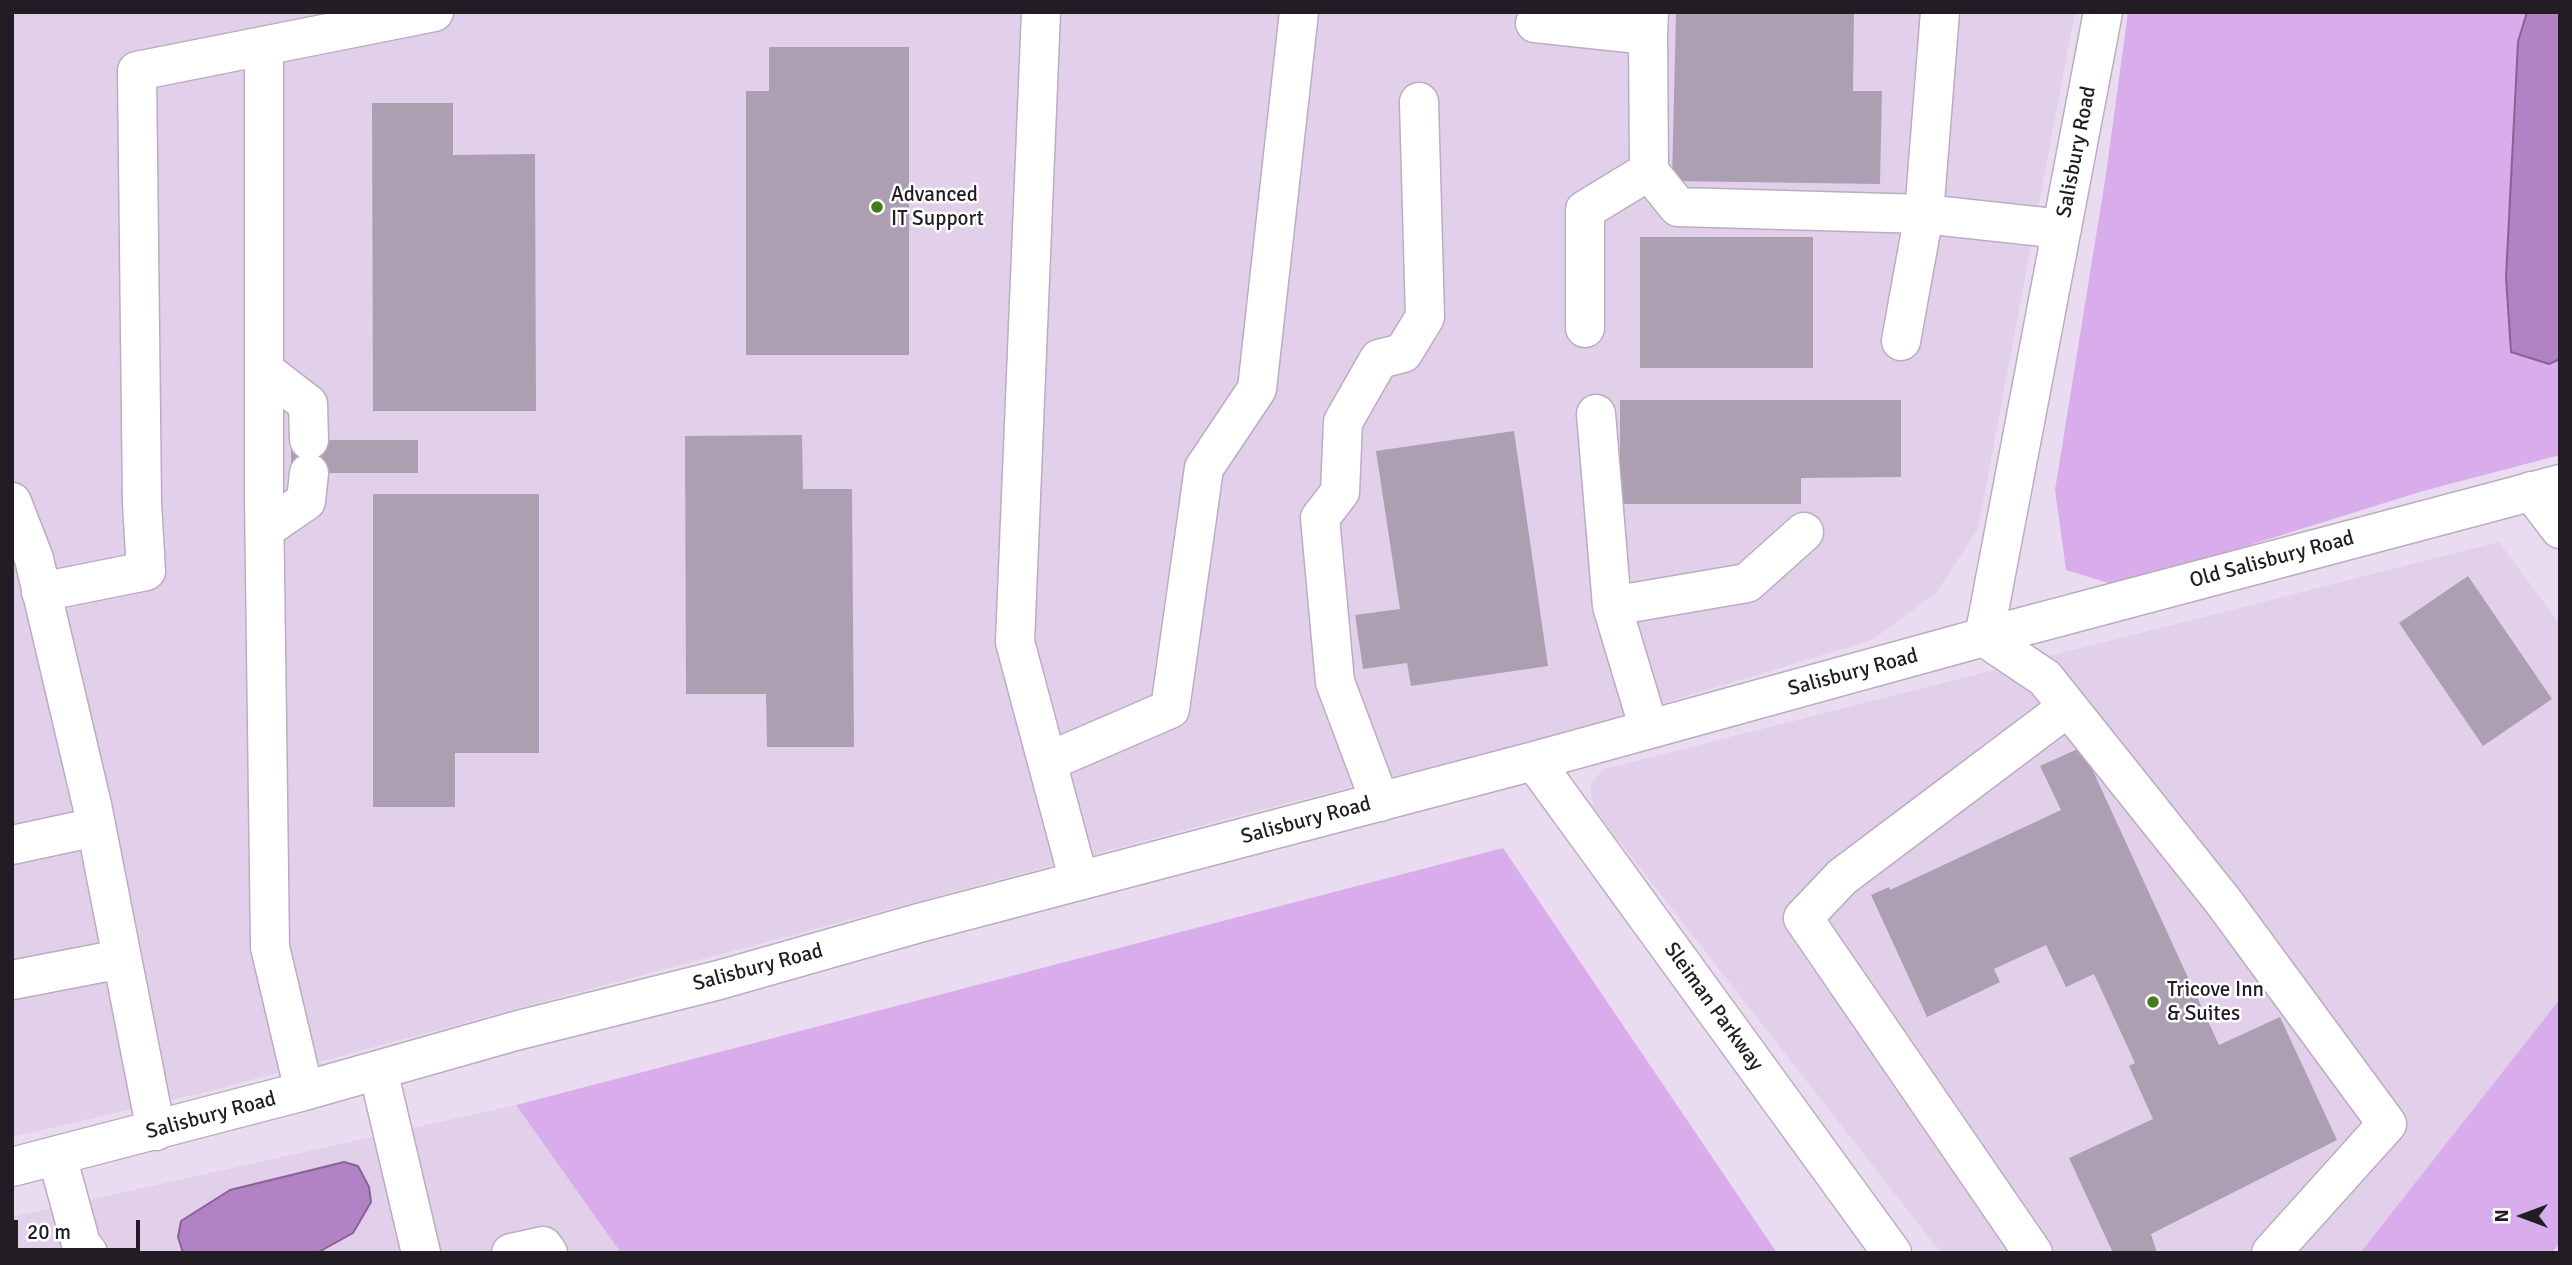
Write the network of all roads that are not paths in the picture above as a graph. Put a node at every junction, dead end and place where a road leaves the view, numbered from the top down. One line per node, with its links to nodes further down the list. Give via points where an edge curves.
1 (434, 12): 8 (street)
2 (1041, 12): 28 (street, via 1015,642)
3 (1298, 12): 28 (street, via 1257,389 1204,468 1170,709)
4 (1940, 12): 11 (street)
5 (2104, 12): 12 (street, Salisbury Road)
6 (1535, 23): 7 (street)
7 (1648, 24): 10 (street)
8 (264, 46): 15 (street); 22 (street, via 137,71 146,571)
9 (1419, 102): 29 (street, via 1425,317 1403,353 1379,359 1343,422 1340,492 1320,518 1335,682)
10 (1649, 172): 11 (street, via 1678,207); 13 (street, via 1585,209)
11 (1924, 214): 12 (street); 14 (street)
12 (2062, 229): 24 (street, Salisbury Road)
13 (1585, 328)
14 (1901, 341)
15 (264, 370): 19 (street); 19 (street, via 308,404 309,457 306,501)
16 (1596, 414): 23 (street)
17 (2546, 487): 20 (street); 24 (street, Old Salisbury Road)
18 (12, 502): 22 (street)
19 (265, 529): 36 (street, via 270,947)
20 (2560, 529)
21 (1804, 532): 23 (street, via 1747,583)
22 (41, 592): 30 (street)
23 (1612, 606): 26 (street)
24 (1984, 637): 25 (street, via 2045,678); 26 (street, Salisbury Road)
25 (2068, 708): 45 (street, via 1842,877 1803,918); 46 (street, via 2223,901 2387,1124)
26 (1649, 729): 27 (street, Salisbury Road)
27 (1534, 761): 29 (street, Salisbury Road); 44 (street, Sleiman Parkway)
28 (1047, 762): 32 (street)
29 (1380, 802): 32 (street, Salisbury Road)
30 (96, 827): 31 (street); 33 (street)
31 (12, 845)
32 (1079, 881): 35 (street, Salisbury Road)
33 (121, 959): 34 (street); 37 (street)
34 (12, 980)
35 (378, 1070): 36 (street, Salisbury Road); 41 (street)
36 (304, 1091): 37 (street, Salisbury Road)
37 (156, 1131): 38 (street, Salisbury Road)
38 (57, 1156): 39 (street, Salisbury Road); 40 (street, via 81,1244)
39 (12, 1167)
40 (88, 1253)
41 (421, 1253)
42 (511, 1253): 43 (street, via 543,1246)
43 (548, 1253)
44 (1892, 1253)
45 (2033, 1253)
46 (2271, 1253)

